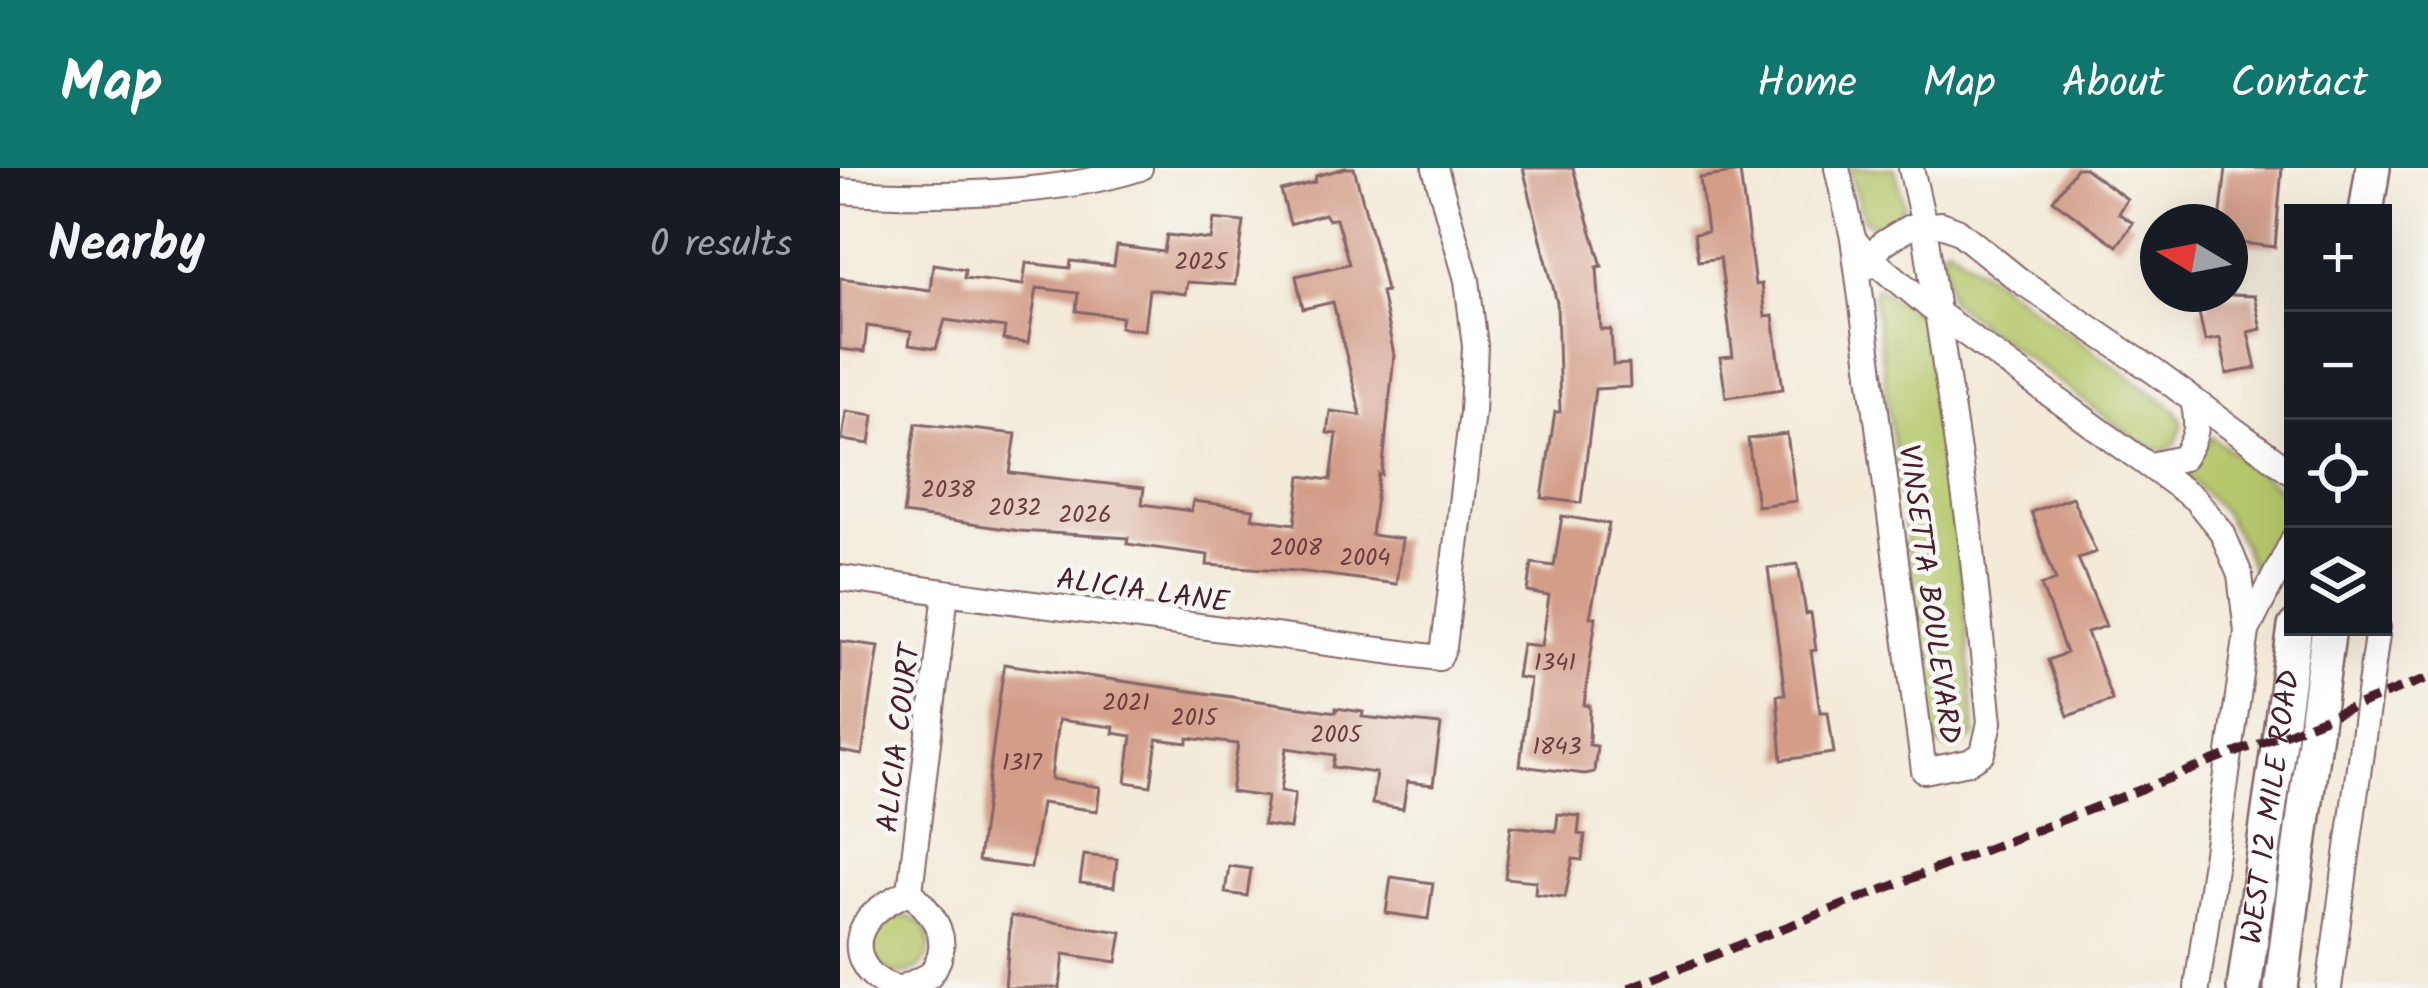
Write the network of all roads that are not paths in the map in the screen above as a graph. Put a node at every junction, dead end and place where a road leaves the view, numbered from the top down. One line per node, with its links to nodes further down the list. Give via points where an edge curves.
1 (1140, 168): 6 (street, via 978,193)
2 (1435, 168): 16 (street, ALICIA LANE, via 1467,280 1475,346 1439,658)
3 (1837, 168): 9 (street, VINSETTA BOULEVARD)
4 (1911, 168): 8 (street, VINSETTA BOULEVARD)
5 (2373, 168): 7 (main road)
6 (840, 191)
7 (2367, 204)
8 (1924, 225): 9 (street, via 1896,235); 10 (street, VINSETTA BOULEVARD); 11 (street, via 1958,230)
9 (1864, 268): 10 (street); 10 (street, VINSETTA BOULEVARD, via 1924,771 1983,753 1990,722)
10 (1936, 312): 12 (street)
11 (2193, 401): 12 (street, via 2193,444 2183,458); 13 (street)
12 (2151, 465): 17 (street, via 2222,532 2240,575)
13 (2284, 467)
14 (2284, 558): 17 (street)
15 (840, 578): 16 (street, ALICIA LANE)
16 (946, 593): 21 (street, ALICIA COURT)
17 (2247, 632): 23 (street)
18 (2294, 636): 24 (main road, WEST 12 MILE ROAD)
19 (2328, 636): 25 (main road, WEST 12 MILE ROAD)
20 (2377, 636): 26 (street)
21 (910, 891): 22 (street, via 934,916 942,947 930,975); 22 (street, via 872,915 859,937 868,972)
22 (900, 988)
23 (2197, 988)
24 (2244, 988)
25 (2281, 988)
26 (2329, 988)

